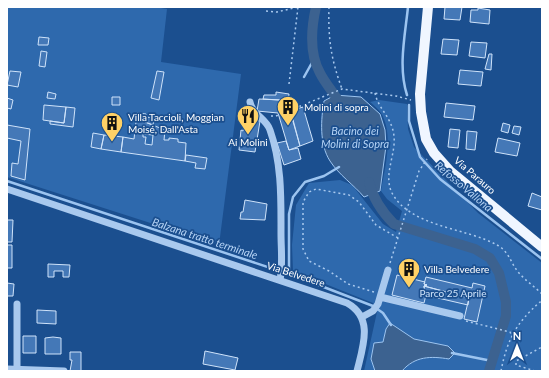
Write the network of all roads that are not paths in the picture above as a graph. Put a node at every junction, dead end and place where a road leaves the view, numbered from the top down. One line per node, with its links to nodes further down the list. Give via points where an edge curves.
1 (428, 7): 4 (main road, Via Parauro, via 420,94 426,139 450,171)
2 (250, 102): 6 (street, Via Belvedere, via 253,112 262,118 270,129 280,176)
3 (7, 189): 6 (street, Via Belvedere)
4 (542, 247)
5 (388, 270): 7 (street)
6 (281, 278): 10 (street, Via Belvedere, via 347,303)
7 (381, 295): 9 (street); 10 (street, via 373,311)
8 (17, 304): 12 (street)
9 (460, 316)
10 (362, 317): 14 (street, via 364,334)
11 (7, 369): 12 (street)
12 (17, 369): 13 (street)
13 (64, 371)
14 (357, 371)

